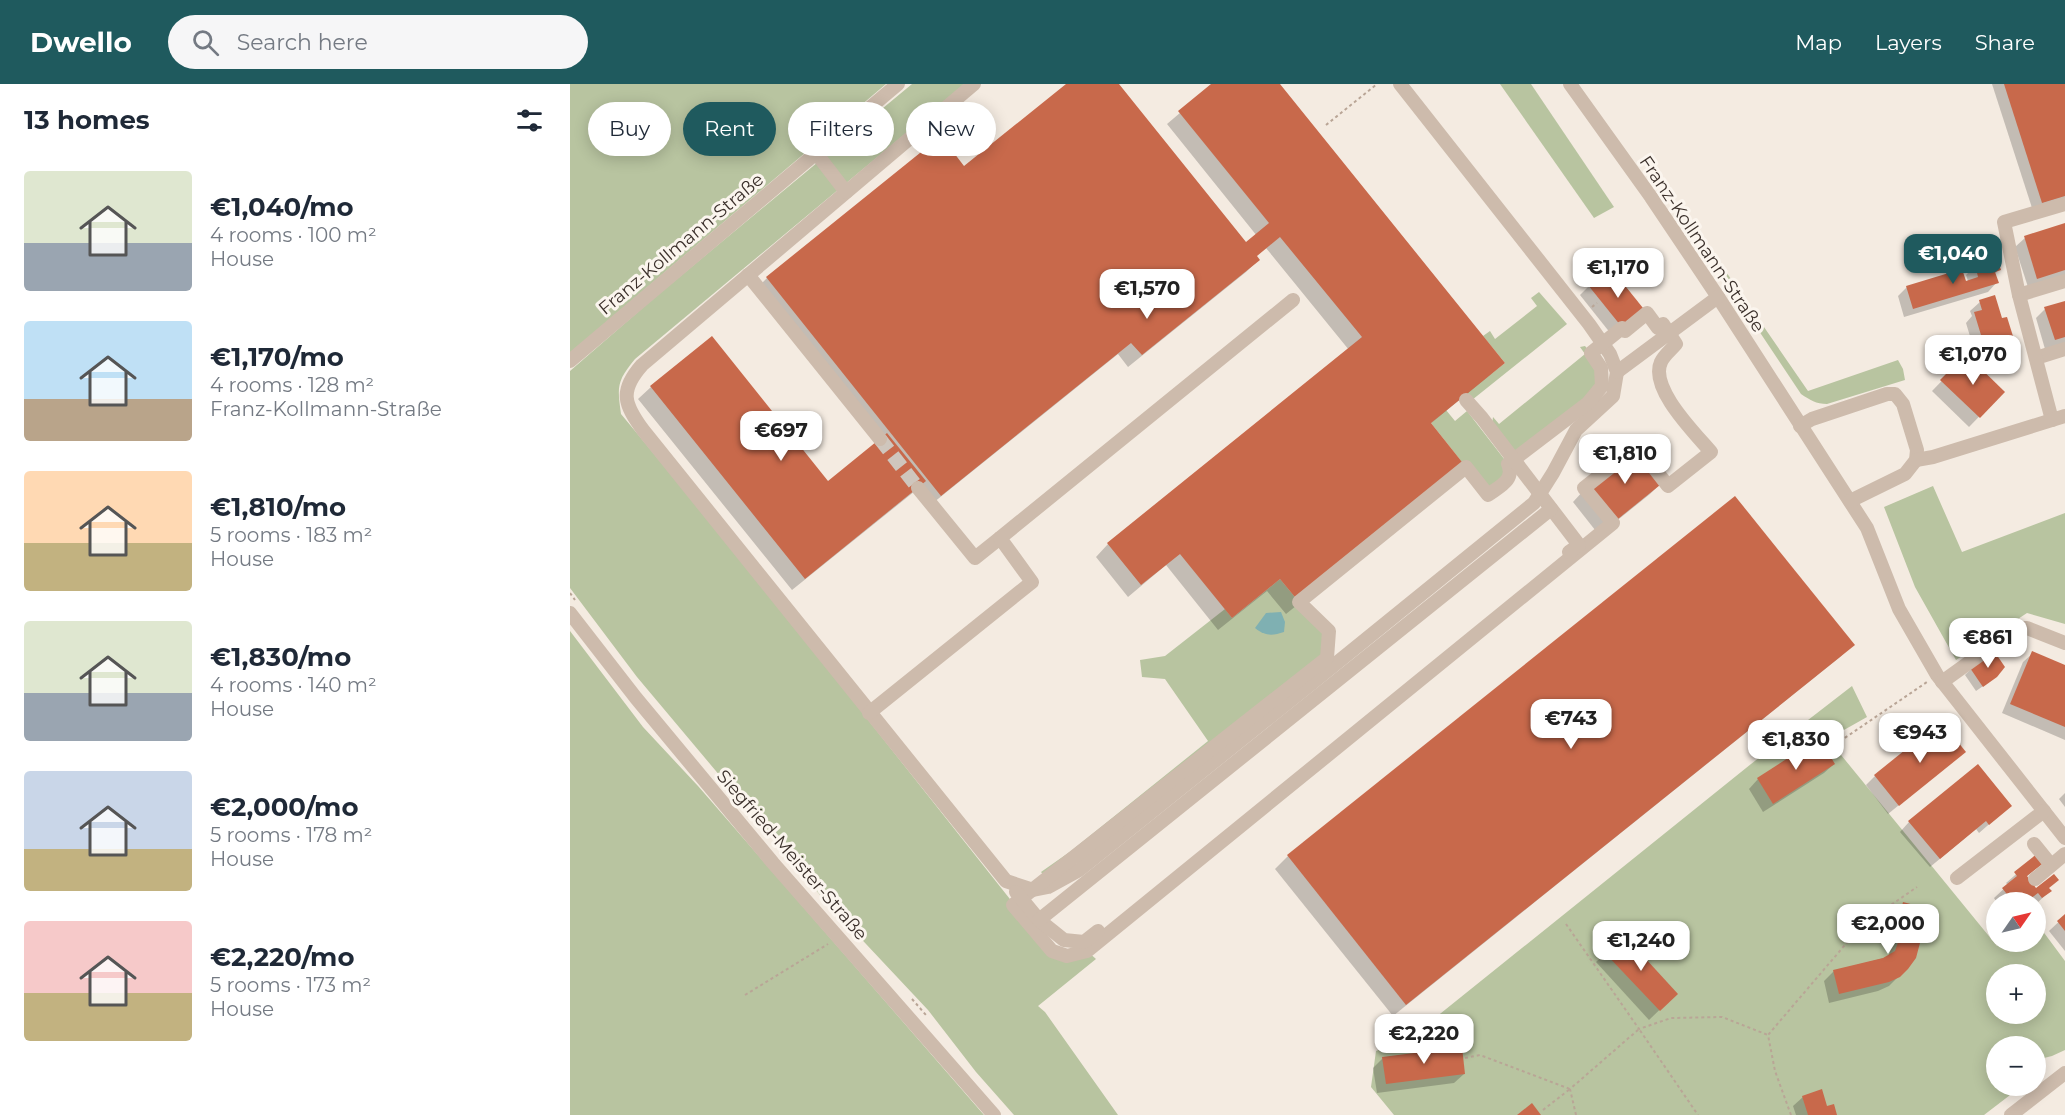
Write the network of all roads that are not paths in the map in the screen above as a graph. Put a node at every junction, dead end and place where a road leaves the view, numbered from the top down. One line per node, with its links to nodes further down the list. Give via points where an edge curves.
1 (898, 84): 5 (street, Franz-Kollmann-Straße)
2 (974, 84): 8 (street)
3 (1400, 84): 16 (street)
4 (1570, 84): 13 (street, Franz-Kollmann-Straße)
5 (877, 102)
6 (812, 156): 19 (street, Franz-Kollmann-Straße)
7 (818, 156): 8 (street)
8 (846, 192): 10 (street)
9 (2065, 204): 12 (street, via 2004,222)
10 (748, 275): 24 (street); 35 (street, via 642,365 630,379 626,393 629,411)
11 (2065, 281): 12 (street)
12 (2019, 296): 18 (street)
13 (1718, 297): 15 (street); 23 (street, Franz-Kollmann-Straße)
14 (1293, 300): 31 (street)
15 (1669, 333): 16 (street, via 1663,324 1658,328 1647,313); 20 (street); 45 (street, via 1676,344 1661,362 1659,382 1711,452 1668,486 1637,446 1584,488 1613,523 1087,951 1067,956 1052,951 1013,906)
16 (1603, 344): 20 (street); 25 (street, via 1591,353 1601,368 1602,386 1588,403)
17 (2065, 349): 18 (street)
18 (2036, 358): 22 (street)
19 (570, 361)
20 (1617, 372): 28 (street, via 1613,396 1576,430)
21 (1466, 400): 25 (street)
22 (2058, 418): 26 (street)
23 (1800, 426): 26 (street, via 1887,393 1896,394 1903,404); 29 (street, Franz-Kollmann-Straße)
24 (880, 440)
25 (1514, 459): 28 (street); 44 (street, via 1508,464 1508,480 1488,495 1466,467 1299,602 1329,631 1327,658)
26 (1917, 460): 29 (street, via 1905,474)
27 (918, 488): 31 (street, via 975,558)
28 (1540, 494): 30 (street); 44 (street, via 1534,503 1079,870 1048,887)
29 (1850, 501): 34 (street, Franz-Kollmann-Straße, via 1867,528 1899,609)
30 (1551, 509): 46 (street); 46 (street, via 1579,545 1084,942 1064,940)
31 (1000, 538): 35 (street, via 1032,582)
32 (570, 613): 48 (street, Siegfried-Meister-Straße, via 773,863)
33 (2065, 643): 34 (street, via 2017,628)
34 (1940, 679): 36 (street, Franz-Kollmann-Straße)
35 (869, 713): 43 (street)
36 (2044, 811): 37 (street, Franz-Kollmann-Straße); 41 (street)
37 (2065, 838)
38 (2034, 844): 40 (street)
39 (2065, 854): 40 (street)
40 (2051, 866): 42 (street)
41 (1958, 878)
42 (2035, 879)
43 (1006, 881): 44 (street); 45 (street)
44 (1033, 890): 45 (street)
45 (1022, 899): 46 (street)
46 (1039, 920)
47 (2065, 1073): 49 (street)
48 (994, 1115)
49 (2011, 1115)

